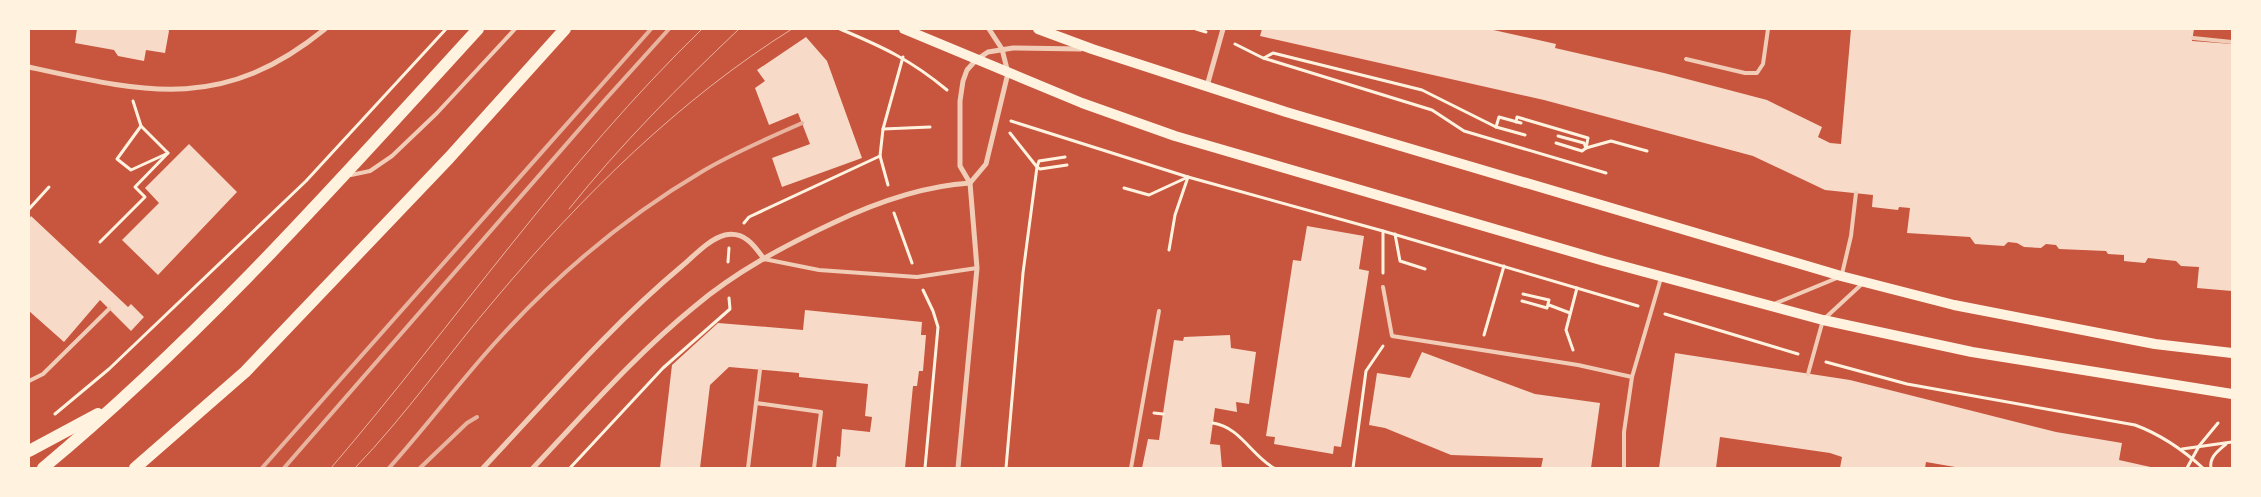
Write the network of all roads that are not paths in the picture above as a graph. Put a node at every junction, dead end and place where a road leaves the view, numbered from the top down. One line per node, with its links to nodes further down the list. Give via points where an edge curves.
1 (326, 29): 16 (street, via 270,66 222,85 158,90 110,84)
2 (478, 29): 19 (main road)
3 (515, 29): 19 (lane, via 392,156 370,171)
4 (566, 29): 42 (main road, via 449,158 245,372)
5 (904, 29): 15 (main road)
6 (989, 29): 12 (street)
7 (1038, 29): 13 (main road)
8 (1223, 29): 18 (street)
9 (1768, 29): 14 (lane, via 1763,64 1756,72 1745,73)
10 (2193, 38): 11 (lane)
11 (2232, 42)
12 (1002, 49): 13 (street); 15 (street, via 988,52); 17 (street)
13 (1092, 49): 18 (main road)
14 (1686, 59)
15 (976, 60): 17 (main road); 20 (street, via 968,70 960,101 960,166)
16 (29, 67)
17 (1008, 73): 20 (street, via 986,164); 24 (main road, via 1175,136)
18 (1207, 86): 25 (main road)
19 (344, 176): 39 (main road, via 183,342)
20 (970, 183): 22 (street, via 945,184 891,198 810,234); 23 (street)
21 (1856, 193): 25 (lane, via 1851,236)
22 (764, 259): 23 (lane, via 819,270 917,277); 43 (street, via 753,244 739,236 722,236 709,244 611,330); 44 (street, via 695,306 660,336)
23 (977, 268): 47 (street)
24 (1662, 276): 28 (main road); 35 (lane)
25 (1841, 276): 26 (main road); 28 (lane)
26 (1864, 282): 31 (lane); 32 (main road, via 1954,305 2155,344)
27 (1383, 287): 35 (lane, via 1392,336 1578,365)
28 (1772, 305): 31 (main road)
29 (109, 309): 36 (lane, via 43,374)
30 (1159, 311): 48 (lane)
31 (1823, 320): 34 (lane); 37 (main road, via 1972,352)
32 (2232, 353)
33 (760, 370): 38 (lane)
34 (1808, 374)
35 (1632, 378): 49 (lane, via 1624,432)
36 (29, 381)
37 (2232, 394)
38 (756, 403): 45 (lane); 46 (lane, via 821,412)
39 (116, 404): 40 (main road); 41 (main road)
40 (29, 451)
41 (43, 468)
42 (135, 468)
43 (483, 468)
44 (534, 468)
45 (748, 468)
46 (814, 468)
47 (958, 468)
48 (1131, 468)
49 (1624, 468)

